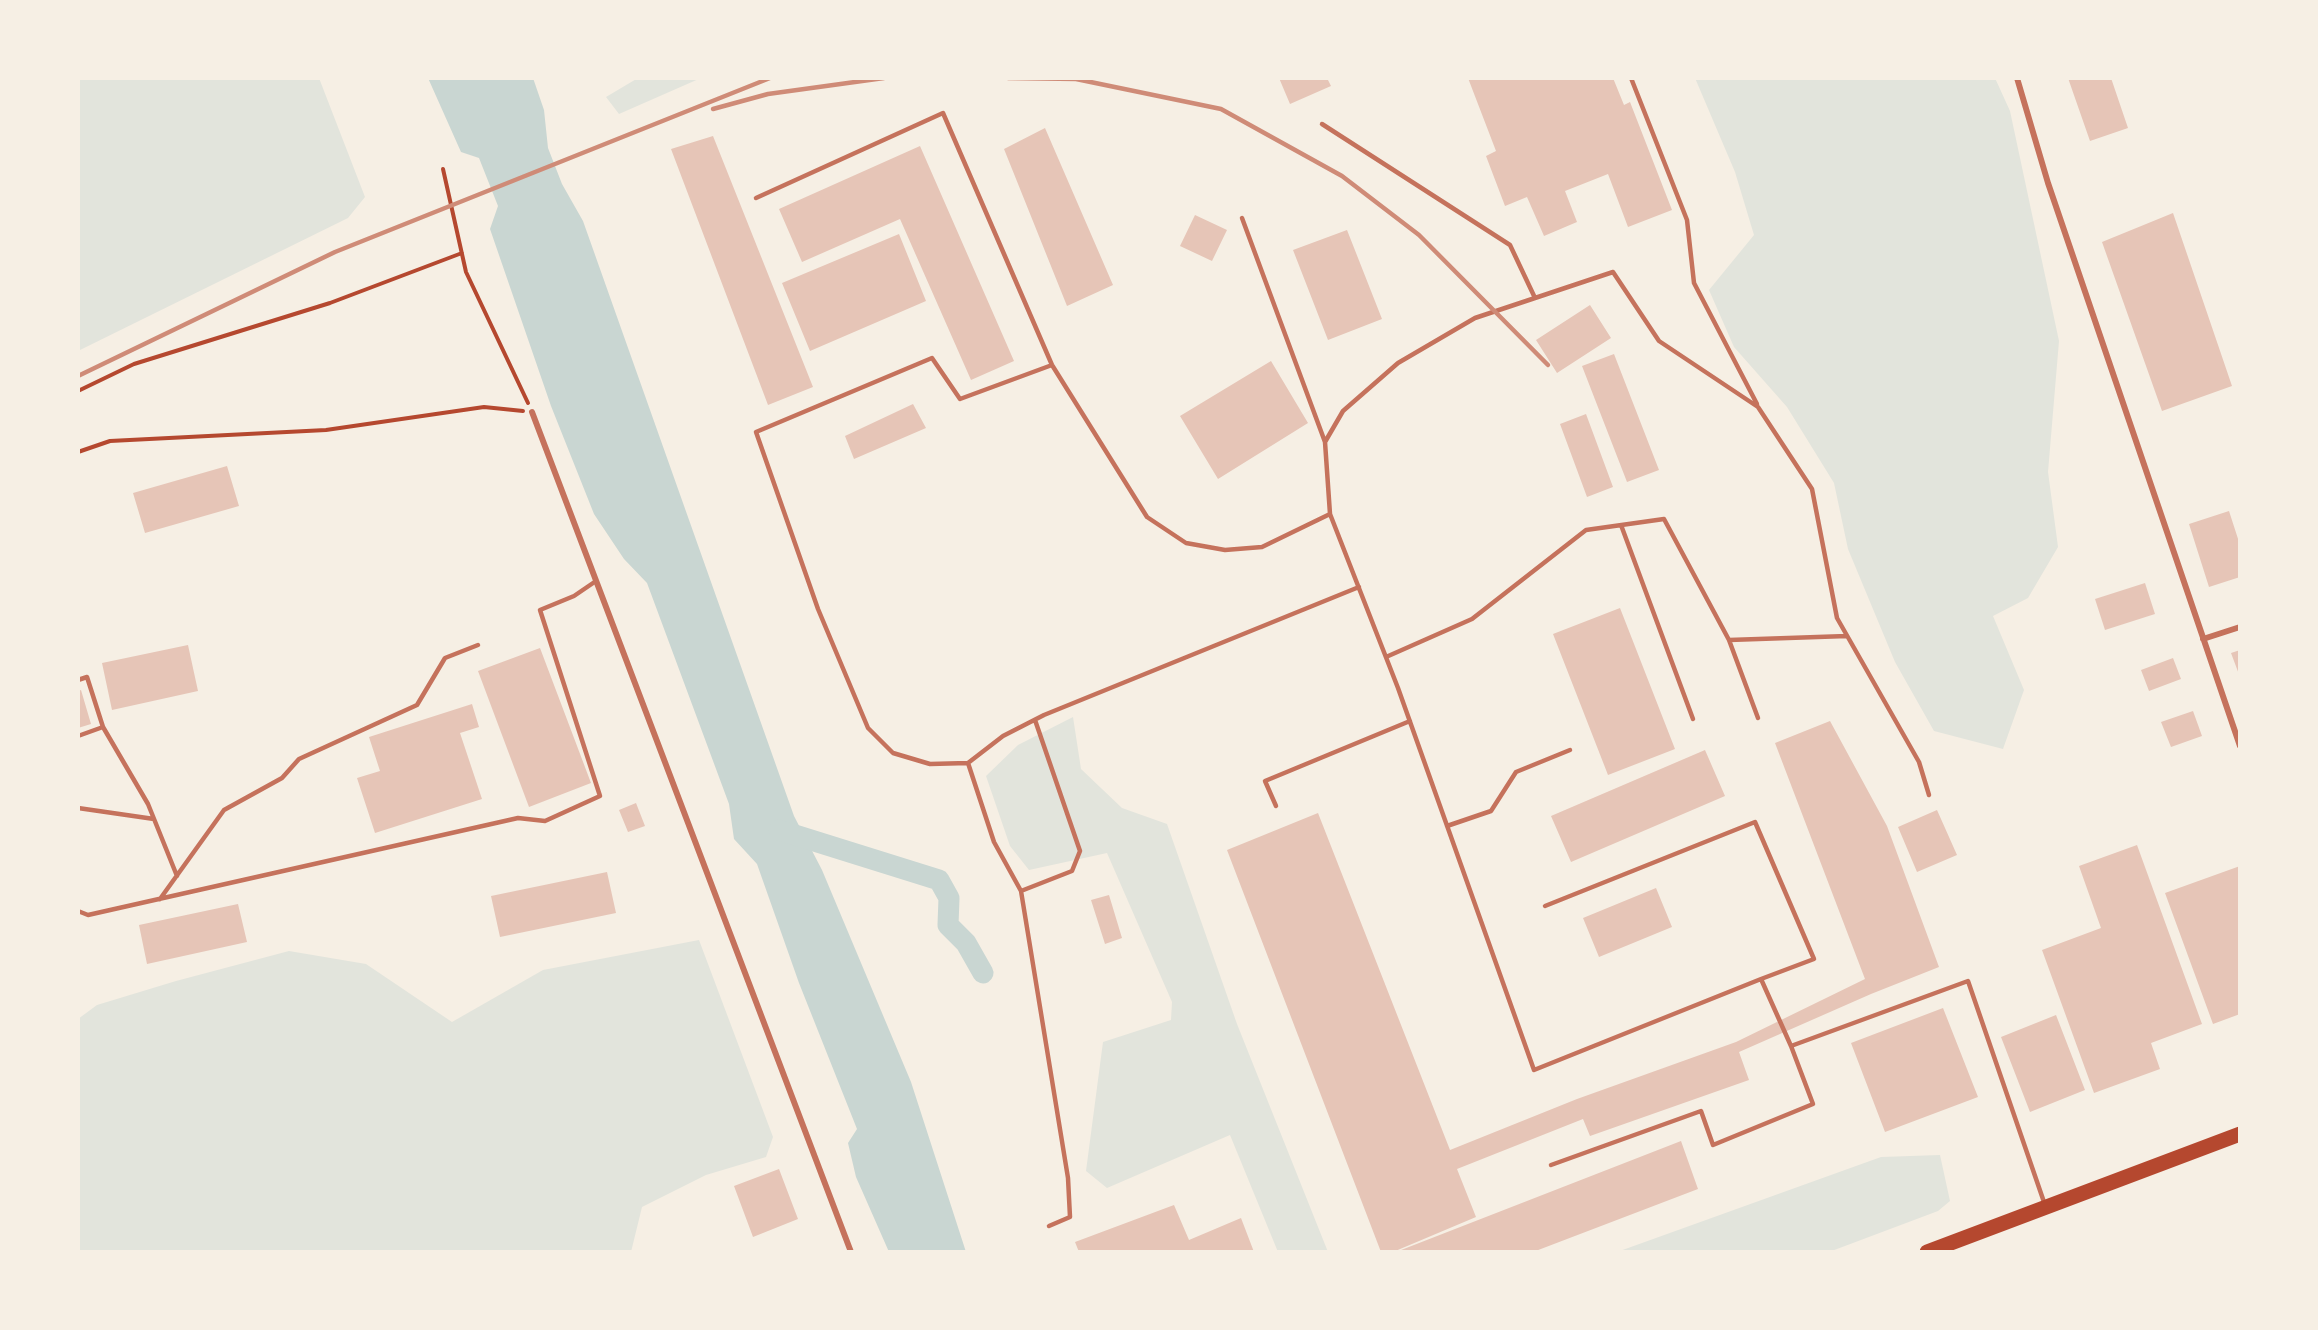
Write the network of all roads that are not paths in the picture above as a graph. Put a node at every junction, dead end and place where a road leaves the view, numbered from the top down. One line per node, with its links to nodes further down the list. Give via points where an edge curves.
1 (1631, 78): 8 (lane, via 1687,220 1694,283)
2 (2017, 78): 17 (street, via 2048,183)
3 (1322, 124): 6 (lane, via 1510,245)
4 (756, 198): 7 (lane, via 943,113)
5 (1242, 218): 10 (lane)
6 (1535, 298): 8 (lane, via 1613,272 1659,341); 10 (lane, via 1475,318 1398,363 1343,411)
7 (1052, 365): 11 (lane, via 1147,517 1186,543 1225,550 1262,547); 30 (lane, via 960,399 932,357 756,432 818,609 868,728 893,753 930,764)
8 (1758, 407): 16 (lane, via 1812,489 1837,618)
9 (532, 412): 13 (street)
10 (1325, 442): 11 (lane)
11 (1330, 514): 14 (lane)
12 (1621, 525): 18 (lane, via 1664,519); 20 (lane, via 1586,530 1472,619); 23 (lane)
13 (596, 581): 38 (lane, via 574,596 540,610 600,796 545,821 518,818); 47 (street)
14 (1359, 587): 20 (lane); 24 (lane)
15 (2240, 627): 17 (street)
16 (1847, 636): 18 (lane); 31 (lane, via 1919,762)
17 (2203, 639): 28 (street)
18 (1729, 640): 22 (lane)
19 (478, 645): 36 (lane, via 445,658 417,705 299,759 282,778 224,810)
20 (1386, 657): 25 (lane)
21 (78, 680): 26 (lane, via 87,677)
22 (1758, 718)
23 (1693, 719)
24 (1035, 720): 30 (lane, via 1003,736); 37 (lane, via 1080,851 1072,871)
25 (1410, 721): 32 (lane, via 1265,781); 35 (lane)
26 (103, 727): 27 (lane); 34 (lane)
27 (78, 736)
28 (2240, 746)
29 (1570, 750): 35 (lane, via 1515,772 1491,811)
30 (968, 763): 37 (lane, via 994,842)
31 (1929, 795)
32 (1276, 806)
33 (78, 808): 34 (lane)
34 (153, 819): 36 (lane)
35 (1447, 826): 41 (lane, via 1534,1070)
36 (177, 876): 38 (lane)
37 (1021, 891): 46 (lane, via 1068,1178 1070,1217)
38 (160, 899): 40 (lane, via 88,915)
39 (1545, 906): 41 (lane, via 1755,822 1814,959)
40 (78, 911)
41 (1761, 979): 42 (lane)
42 (1791, 1046): 44 (lane, via 1813,1104 1713,1145 1701,1111); 45 (lane, via 1968,981)
43 (2240, 1134): 45 (highway)
44 (1551, 1165)
45 (2046, 1207): 48 (highway)
46 (1049, 1226)
47 (851, 1252)
48 (1928, 1252)

